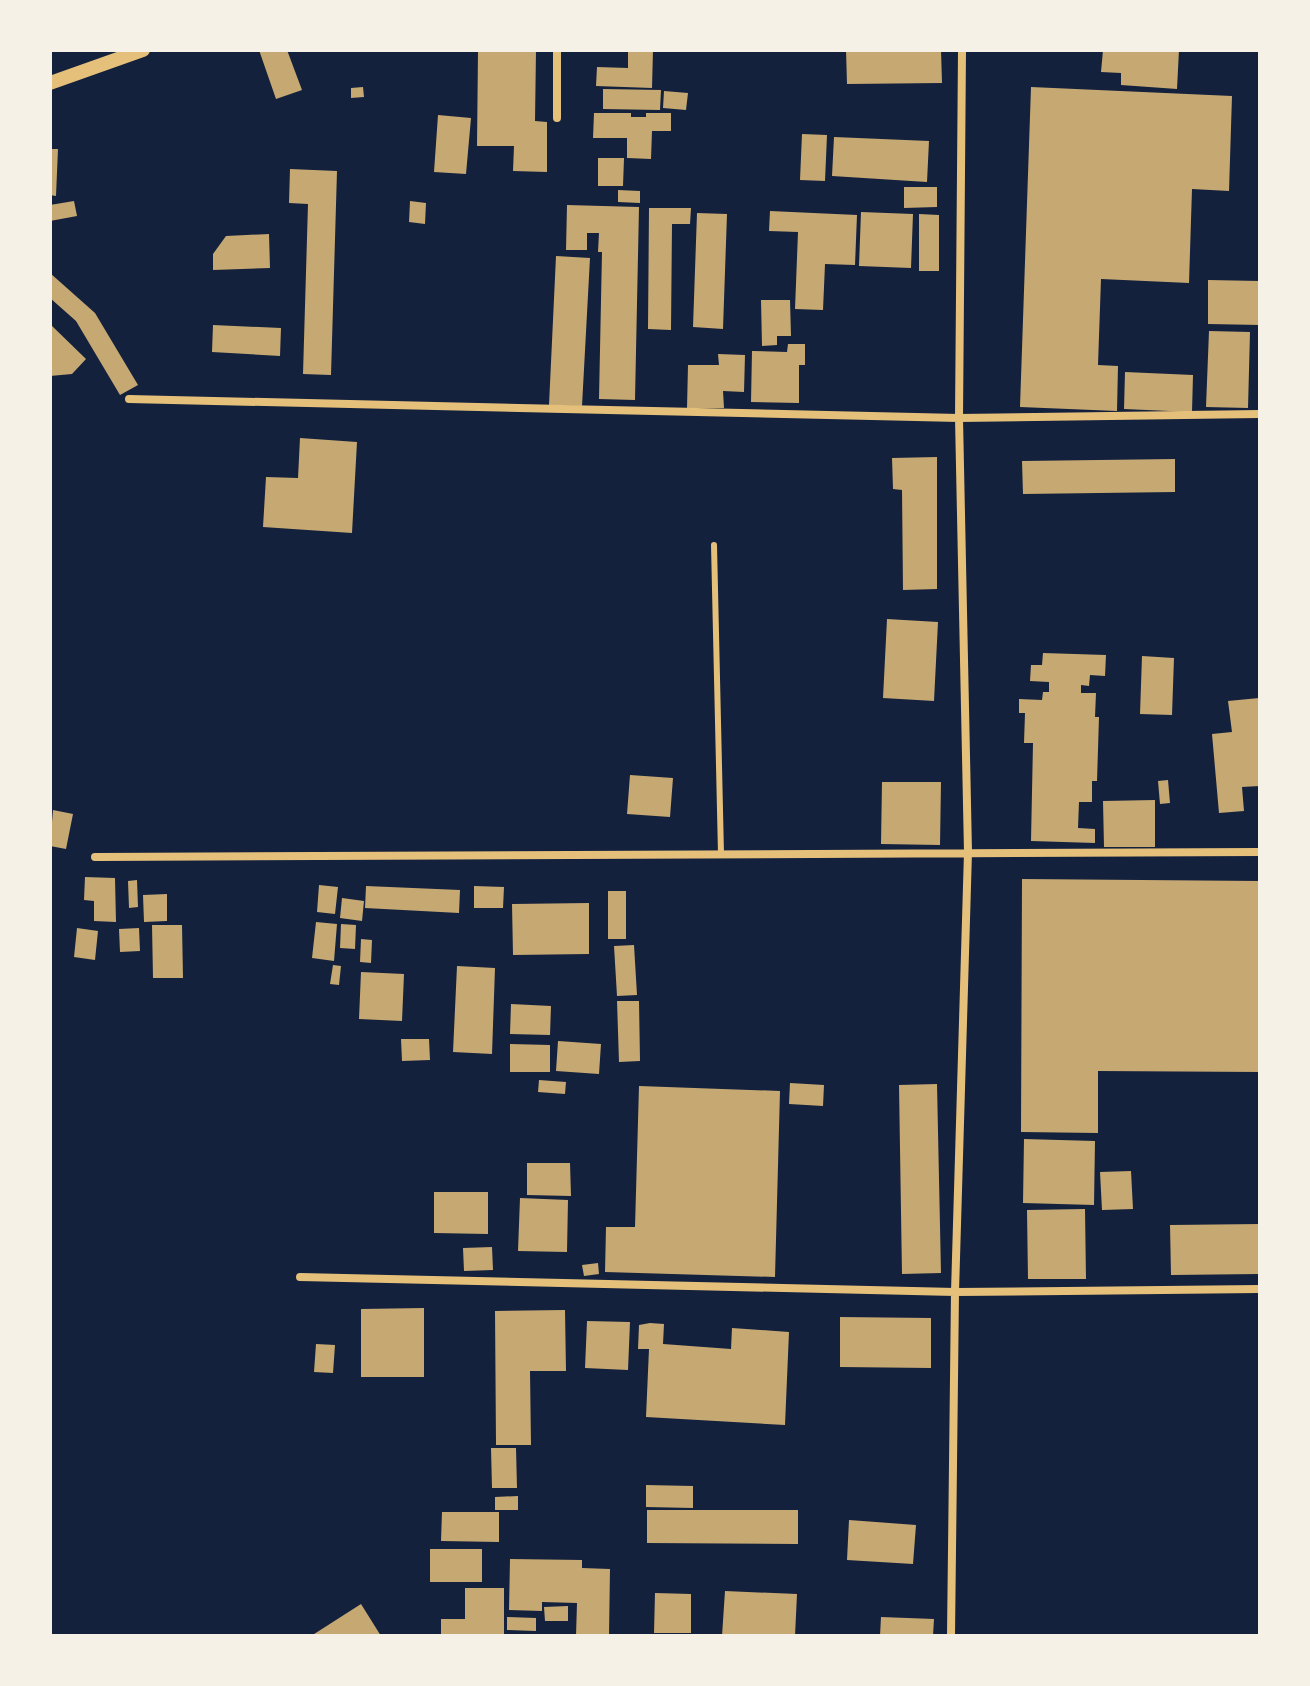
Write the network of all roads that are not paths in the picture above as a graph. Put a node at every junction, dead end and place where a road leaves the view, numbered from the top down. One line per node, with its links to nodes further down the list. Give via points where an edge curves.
1 (143, 50): 4 (street)
2 (557, 50): 5 (street)
3 (962, 50): 8 (street)
4 (50, 83)
5 (557, 118)
6 (129, 399): 8 (street)
7 (1260, 414): 8 (street)
8 (959, 418): 10 (street)
9 (714, 545): 12 (lane)
10 (968, 852): 11 (street); 12 (street); 16 (street)
11 (1260, 852)
12 (721, 854): 13 (street)
13 (95, 857)
14 (300, 1277): 16 (street)
15 (1260, 1289): 16 (street)
16 (955, 1292): 17 (street)
17 (951, 1636)

